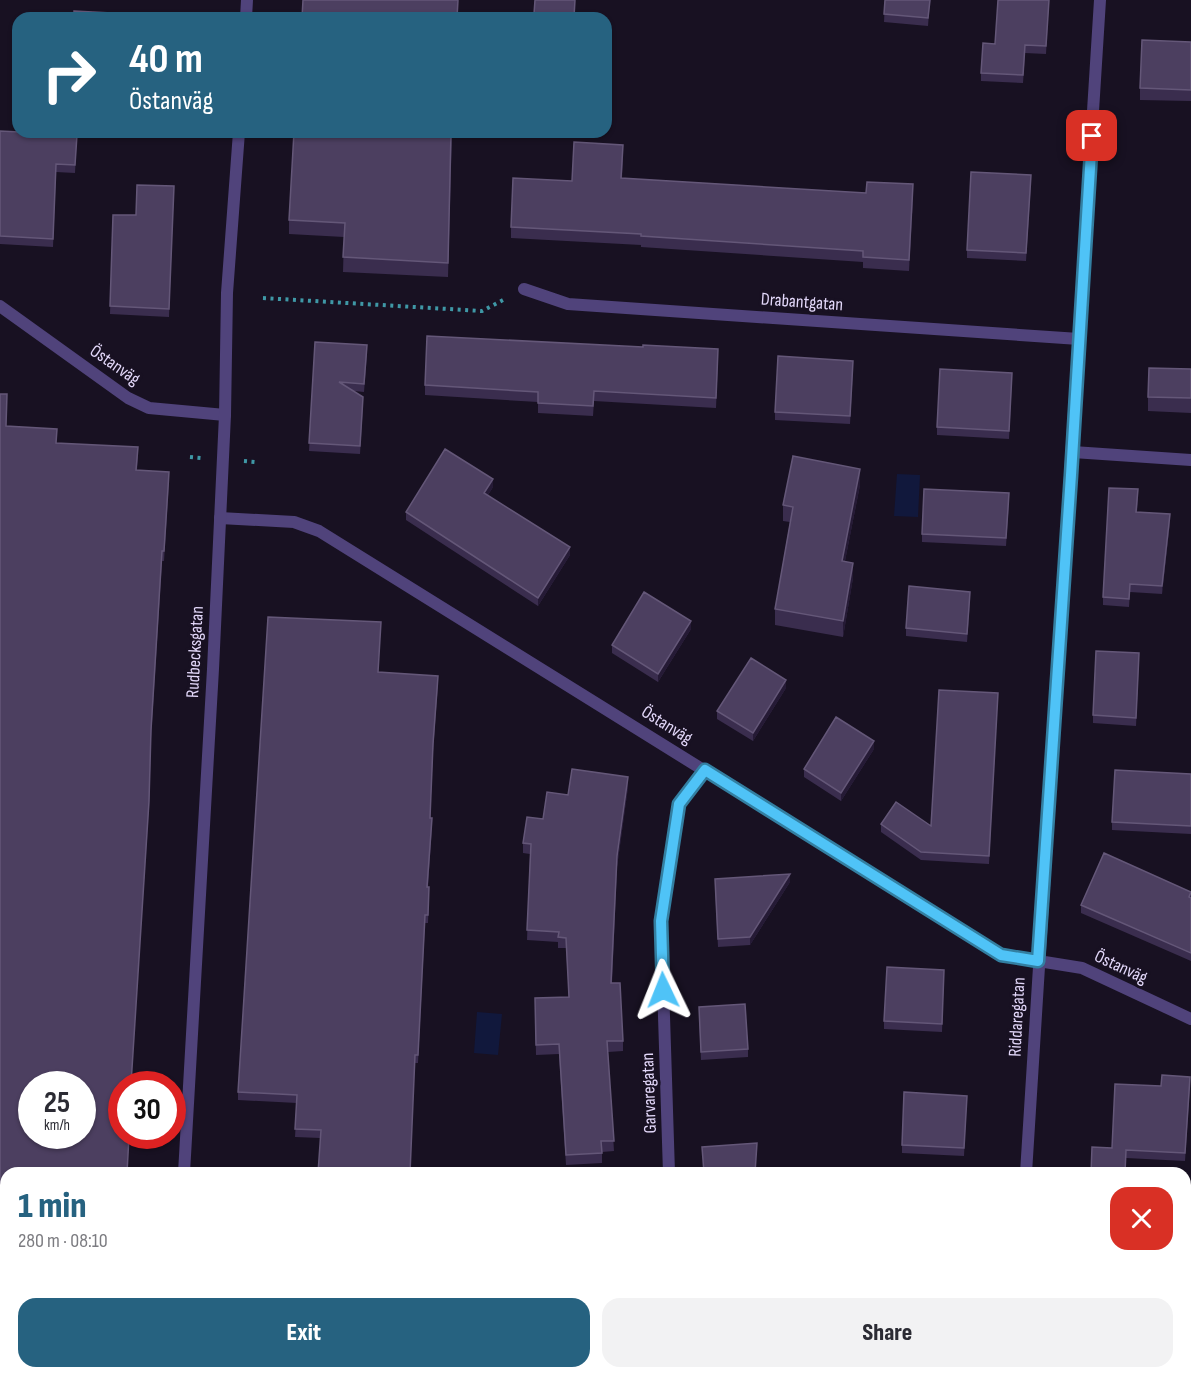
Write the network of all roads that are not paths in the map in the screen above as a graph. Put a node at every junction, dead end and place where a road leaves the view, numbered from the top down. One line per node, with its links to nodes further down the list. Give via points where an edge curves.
1 (1100, 0): 5 (street, Riddaregatan)
2 (238, 138): 6 (street, Rudbecksgatan, via 227,293)
3 (524, 289): 5 (street, Drabantgatan, via 568,303)
4 (0, 306): 6 (street, Östanväg, via 128,398 149,408)
5 (1079, 339): 7 (street, Riddaregatan)
6 (225, 415): 9 (street, Rudbecksgatan)
7 (1073, 452): 8 (street); 11 (street, Riddaregatan)
8 (1191, 460)
9 (220, 518): 10 (street, Östanväg, via 294,522 319,531); 13 (street, Rudbecksgatan)
10 (705, 770): 11 (street, Östanväg, via 1001,955); 14 (street, Garvaregatan, via 679,804 661,921)
11 (1038, 961): 12 (street, Östanväg, via 1082,968); 15 (street, Riddaregatan)
12 (1191, 1019)
13 (184, 1167)
14 (669, 1167)
15 (1026, 1167)

